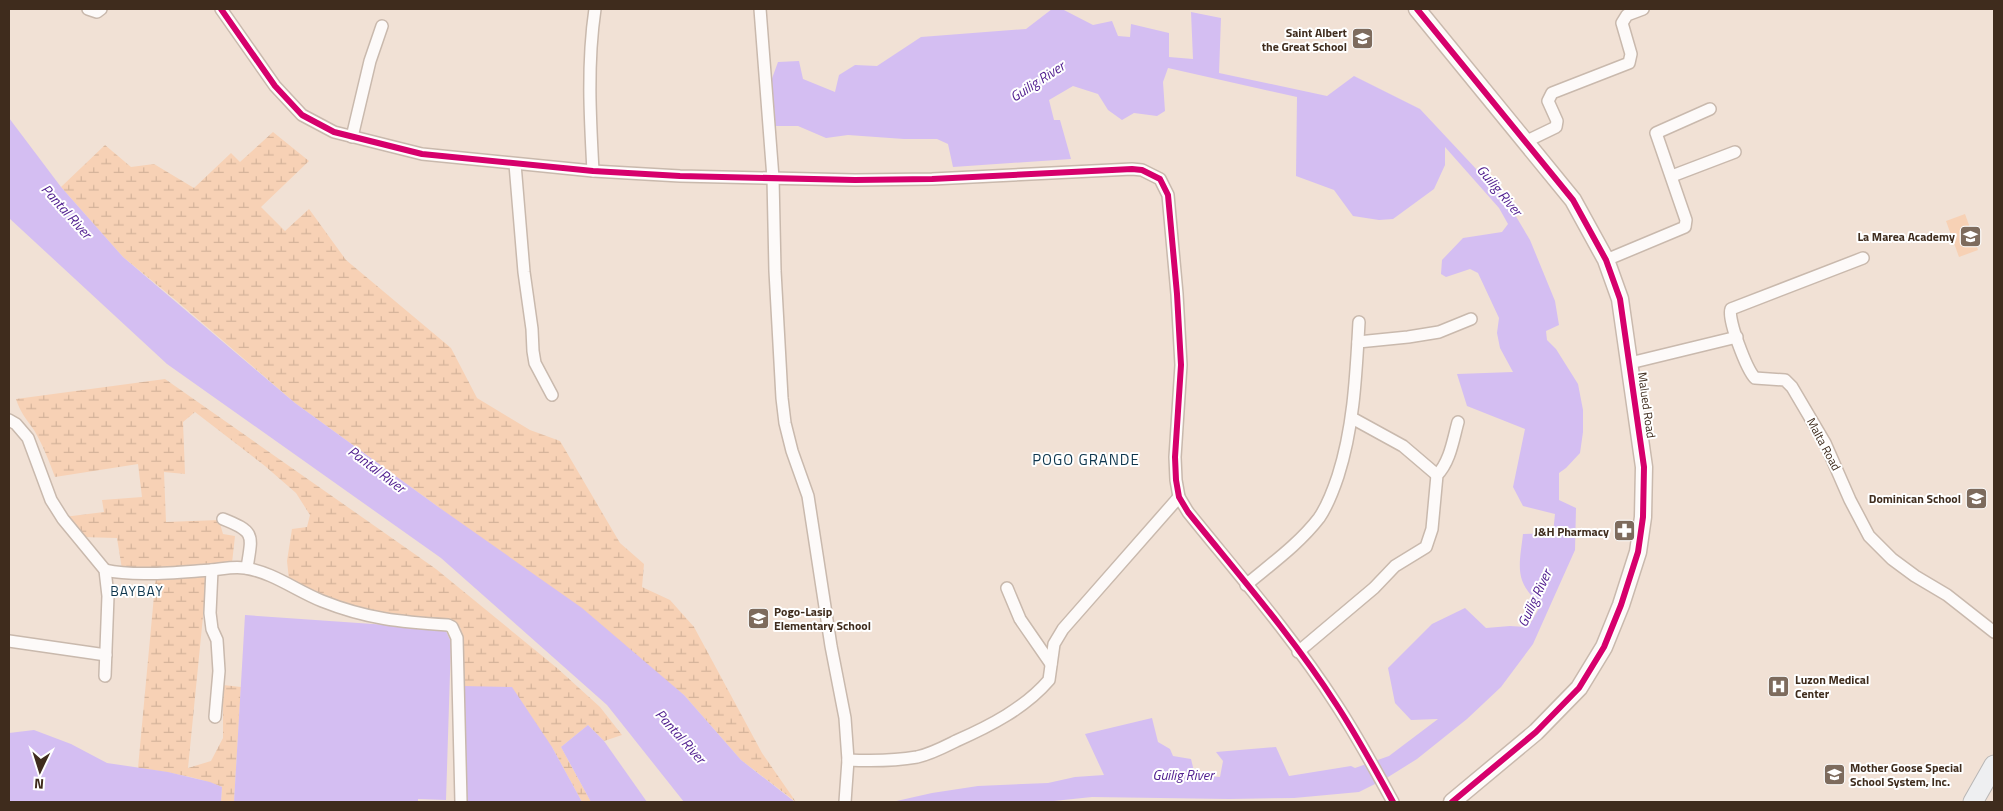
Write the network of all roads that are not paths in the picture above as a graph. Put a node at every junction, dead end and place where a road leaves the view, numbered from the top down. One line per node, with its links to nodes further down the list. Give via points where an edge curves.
1 (88, 9): 2 (street, via 97,12)
2 (101, 9)
3 (221, 9): 10 (street, via 275,86 295,108 325,128)
4 (595, 9): 14 (street, via 589,67)
5 (760, 9): 16 (street)
6 (1417, 9): 11 (street, Malued Road)
7 (1643, 9): 11 (street, via 1627,16 1622,23 1631,54 1629,63 1552,93 1548,101 1557,121 1556,127)
8 (382, 26): 10 (street)
9 (1710, 109): 15 (street, via 1656,133)
10 (352, 137): 13 (street, via 422,154)
11 (1525, 142): 18 (street, Malued Road, via 1573,200)
12 (1735, 152): 15 (street)
13 (515, 164): 14 (street); 24 (street, via 533,351 535,363)
14 (593, 171): 16 (street)
15 (1672, 176): 18 (street, via 1686,220 1683,228)
16 (773, 178): 29 (street, via 932,179 1132,169 1160,179 1168,195 1178,294 1182,365 1174,457); 43 (street, via 779,365 785,423 808,496 845,718)
17 (1863, 258): 21 (street, via 1732,309 1730,314)
18 (1606, 260): 23 (street, Malued Road, via 1620,299)
19 (1472, 319): 22 (street, via 1438,332)
20 (1359, 322): 22 (street)
21 (1737, 337): 23 (street); 36 (street, Malta Road, via 1755,378 1785,380 1792,387 1825,443 1869,536 1892,559 1947,594)
22 (1358, 342): 25 (street)
23 (1630, 363): 48 (street, Malued Road, via 1644,467 1644,517 1638,552 1613,629 1579,688 1536,732)
24 (552, 395)
25 (1352, 418): 28 (street, via 1403,446); 34 (street, via 1332,496 1321,516 1302,537)
26 (9, 420): 32 (street, via 28,438 51,500 63,519)
27 (1458, 422): 28 (street, via 1447,461)
28 (1437, 475): 38 (street, via 1432,529 1426,547 1395,566 1374,588)
29 (1179, 497): 34 (street); 40 (street, via 1063,629 1054,644)
30 (223, 519): 31 (street, via 249,533 251,546)
31 (247, 568): 33 (street); 46 (street, via 354,613 379,619 448,625 455,630)
32 (105, 570): 33 (street, via 122,574); 39 (street, via 108,596)
33 (212, 570): 42 (street, via 210,614 220,671)
34 (1246, 585): 38 (street)
35 (1007, 588): 40 (street, via 1020,619)
36 (1994, 632)
37 (9, 641): 39 (street)
38 (1298, 652): 47 (street, via 1336,703)
39 (106, 656): 41 (street)
40 (1051, 664): 43 (street, via 1049,680 1015,710 934,752 900,759)
41 (106, 676)
42 (215, 717)
43 (848, 760): 45 (street)
44 (1994, 764): 49 (main road)
45 (846, 800)
46 (461, 802)
47 (1393, 802)
48 (1452, 802)
49 (1973, 802)

